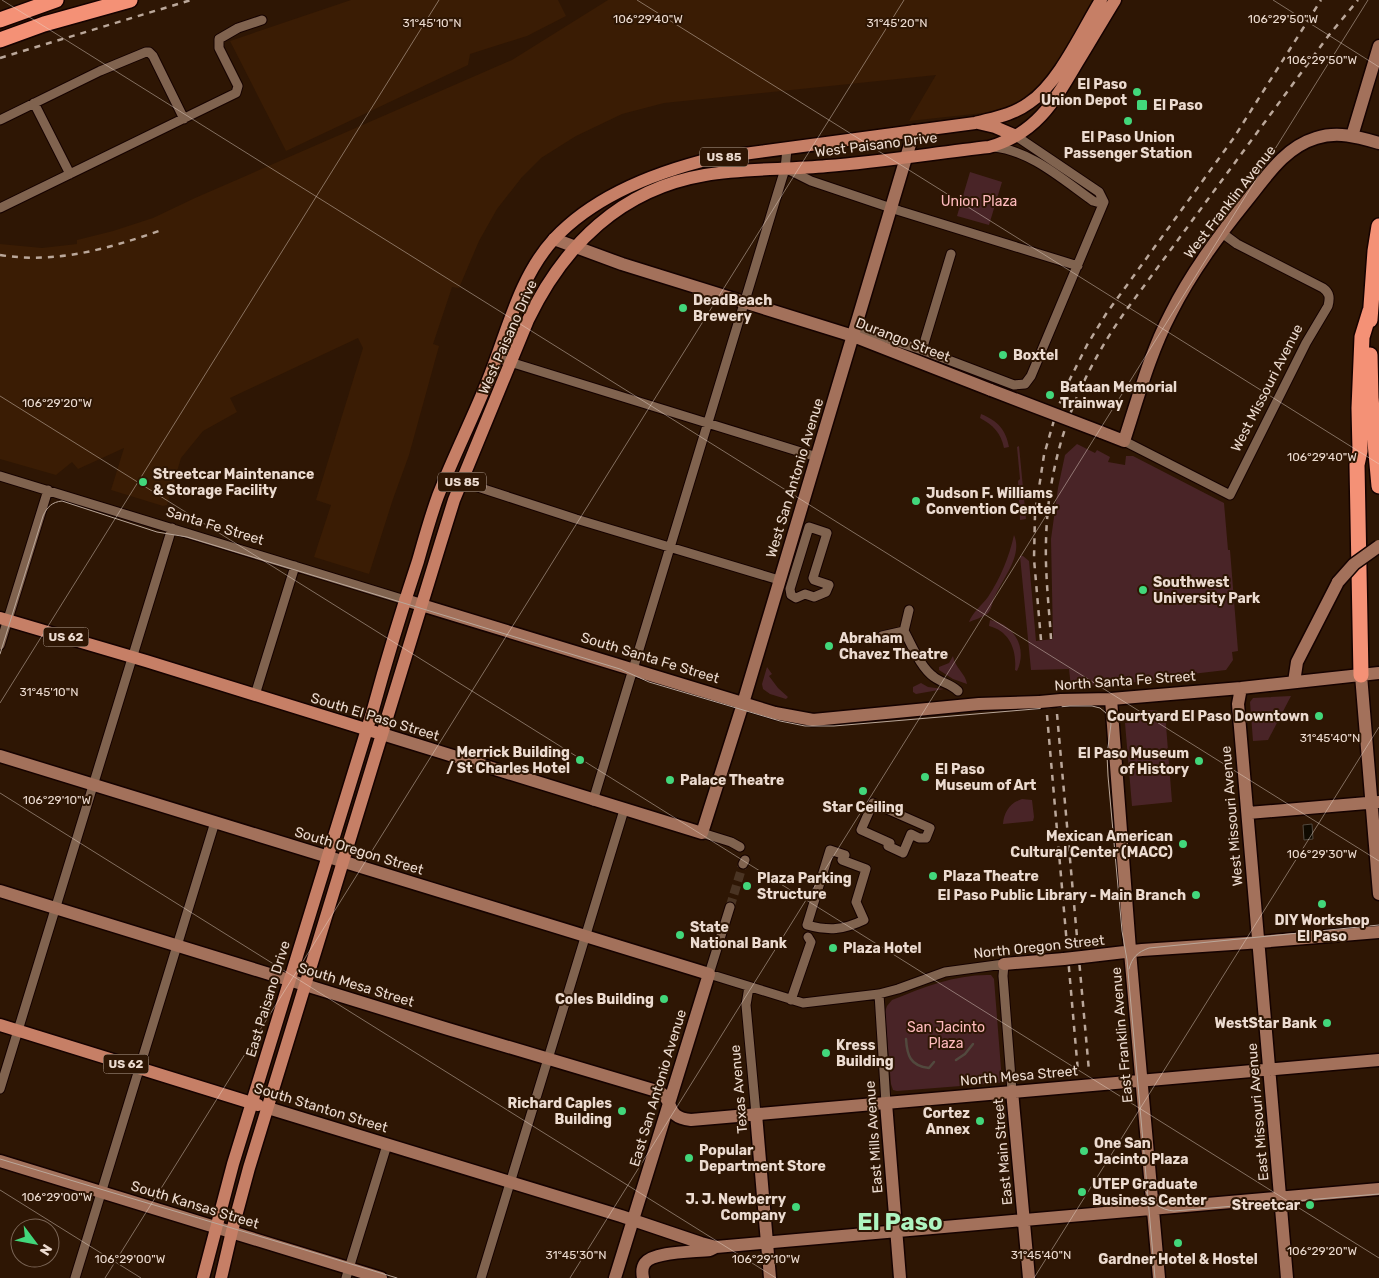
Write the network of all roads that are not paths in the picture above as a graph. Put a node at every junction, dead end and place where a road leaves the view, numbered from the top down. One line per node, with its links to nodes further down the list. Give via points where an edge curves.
1 (56, 0): 5 (highway)
2 (130, 0): 7 (highway)
3 (1101, 0): 12 (main road, West Paisano Drive / US 85, via 1043,91 1029,104)
4 (1115, 0): 14 (main road, West Paisano Drive / US 85, via 1050,106)
5 (0, 20)
6 (262, 20): 10 (street, via 219,39 219,48 238,86 236,93)
7 (0, 40)
8 (1379, 46): 15 (street)
9 (34, 103): 10 (street, via 142,52 149,52 154,56); 11 (street); 21 (street)
10 (184, 119): 21 (street)
11 (0, 120)
12 (975, 123): 13 (main road, West Paisano Drive / US 85); 14 (main road)
13 (914, 131): 18 (main road, West Paisano Drive / US 85); 19 (street, West San Antonio Avenue)
14 (1016, 136): 17 (main road, West Paisano Drive / US 85); 22 (street, via 1099,192)
15 (1352, 136): 16 (street, West Franklin Avenue); 26 (street, West Franklin Avenue, via 1317,138 1288,153)
16 (1379, 143)
17 (988, 147): 19 (main road, West Paisano Drive / US 85); 22 (street, via 1023,154 1093,200)
18 (787, 149): 20 (street); 27 (main road, West Paisano Drive / US 85, via 714,158 667,171 599,203)
19 (907, 156): 20 (main road, West Paisano Drive / US 85); 24 (street, West San Antonio Avenue)
20 (785, 169): 24 (street); 28 (main road, West Paisano Drive / US 85, via 707,175 661,188 615,211); 31 (street)
21 (70, 174): 23 (street)
22 (1104, 202): 30 (street)
23 (0, 208)
24 (891, 208): 30 (street); 33 (street, West San Antonio Avenue)
25 (1379, 226): 32 (highway)
26 (1222, 233): 38 (street, West Franklin Avenue, via 1193,273 1170,315); 45 (street, West Missouri Avenue, via 1323,288 1330,300)
27 (554, 239): 28 (street, Durango Street); 35 (main road, West Paisano Drive / US 85, via 524,285)
28 (574, 248): 31 (street, Durango Street); 36 (main road, West Paisano Drive / US 85, via 541,294)
29 (952, 254): 34 (street)
30 (1078, 266): 34 (street, via 1025,384 1014,385)
31 (745, 302): 33 (street, Durango Street); 37 (street)
32 (1370, 311): 43 (highway, via 1371,398); 61 (highway, via 1362,337 1357,465)
33 (853, 336): 34 (street, via 868,332); 38 (street, Durango Street, bridge); 39 (street, West San Antonio Avenue)
34 (922, 350)
35 (497, 358): 36 (street); 41 (main road, West Paisano Drive / US 85)
36 (512, 363): 37 (street); 42 (main road, West Paisano Drive / US 85)
37 (707, 424): 39 (street); 49 (street)
38 (1124, 441): 45 (street, Durango Street)
39 (817, 457): 51 (street, West San Antonio Avenue)
40 (0, 476): 44 (street, Santa Fe Street)
41 (447, 477): 42 (street); 52 (main road, West Paisano Drive / US 85)
42 (462, 482): 49 (street); 53 (main road, West Paisano Drive / US 85)
43 (1379, 486)
44 (48, 490): 46 (street, Santa Fe Street); 55 (street)
45 (1230, 496)
46 (172, 528): 50 (street, Santa Fe Street); 59 (street)
47 (827, 533): 47 (street, via 809,527 790,589 794,598 805,594 814,597 826,592 830,585 813,578)
48 (1379, 546): 62 (street, bridge, via 1354,564 1338,582 1297,662)
49 (670, 547): 51 (street); 60 (street)
50 (294, 566): 52 (street, Santa Fe Street); 65 (street)
51 (779, 580): 67 (street, West San Antonio Avenue)
52 (405, 600): 53 (street, Santa Fe Street); 69 (main road, West Paisano Drive / US 85)
53 (421, 605): 60 (street, South Santa Fe Street); 70 (main road, West Paisano Drive / US 85)
54 (909, 610): 56 (street)
55 (4, 619): 58 (street); 59 (main road, South El Paso Street / US 62)
56 (904, 630): 57 (street); 64 (street, via 928,672)
57 (882, 636)
58 (0, 646)
59 (132, 657): 65 (main road, South El Paso Street / US 62); 72 (street)
60 (632, 669): 67 (street, South Santa Fe Street); 73 (street)
61 (1370, 674): 62 (street, North Santa Fe Street); 74 (street)
62 (1294, 682): 63 (street, North Santa Fe Street)
63 (1241, 688): 66 (street, North Santa Fe Street); 76 (street, West Missouri Avenue, via 1238,704)
64 (958, 691)
65 (255, 695): 69 (main road, South El Paso Street / US 62)
66 (1111, 699): 68 (street, North Santa Fe Street, bridge, via 979,704); 93 (street, East Franklin Avenue)
67 (743, 703): 68 (street, South Santa Fe Street, via 813,720); 79 (street, West San Antonio Avenue)
68 (872, 714)
69 (367, 730): 70 (main road, South El Paso Street); 81 (main road, East Paisano Drive)
70 (382, 734): 73 (street, South El Paso Street); 82 (main road)
71 (0, 756): 72 (street, South Oregon Street)
72 (94, 785): 77 (street, South Oregon Street); 86 (street)
73 (594, 801): 75 (street, South El Paso Street)
74 (1375, 802): 76 (street); 84 (street)
75 (624, 810): 79 (street, South El Paso Street); 89 (street)
76 (1248, 813): 91 (street, West Missouri Avenue)
77 (216, 822): 81 (street, South Oregon Street); 92 (street)
78 (930, 828): 78 (street, via 926,838 911,834 903,853 888,846 890,843 861,830 873,803)
79 (702, 833): 80 (street, South El Paso Street)
80 (740, 848)
81 (328, 857): 82 (street, South Oregon Street); 96 (main road, East Paisano Drive)
82 (343, 862): 89 (street, South Oregon Street); 97 (main road)
83 (0, 890): 86 (street, South Mesa Street)
84 (1379, 894)
85 (730, 907): 95 (street, East San Antonio Avenue)
86 (56, 908): 92 (street, South Mesa Street); 102 (street)
87 (813, 926): 87 (street, via 824,930 864,920 856,902 866,869 842,860 845,855 830,850 807,925)
88 (1379, 932): 91 (street, North Oregon Street)
89 (586, 936): 95 (street, South Oregon Street); 103 (street)
90 (808, 937): 100 (street, via 811,942)
91 (1257, 943): 93 (street, North Oregon Street); 106 (street, East Missouri Avenue)
92 (177, 945): 96 (street, South Mesa Street); 105 (street)
93 (1130, 952): 94 (street, North Oregon Street, bridge); 107 (street, East Franklin Avenue)
94 (1004, 964): 99 (street, North Oregon Street, via 945,972); 109 (street, East Main Street)
95 (709, 974): 98 (street, North Oregon Street); 112 (street, East San Antonio Avenue)
96 (289, 980): 97 (street, South Mesa Street); 110 (main road, East Paisano Drive)
97 (305, 984): 103 (street, South Mesa Street); 113 (main road)
98 (749, 987): 100 (street, North Oregon Street); 114 (street, Texas Avenue, via 746,1005)
99 (878, 994): 100 (street, North Oregon Street, via 803,1003); 111 (street, East Mills Avenue)
100 (791, 1000)
101 (0, 1025): 102 (main road, South Stanton Street / US 62)
102 (19, 1030): 105 (main road, South Stanton Street / US 62); 108 (street)
103 (548, 1059): 112 (street, South Mesa Street, via 660,1092); 117 (street)
104 (1379, 1060): 106 (street, North Mesa Street)
105 (139, 1068): 110 (main road, South Stanton Street / US 62); 119 (street)
106 (1269, 1070): 107 (street, North Mesa Street); 120 (street, East Missouri Avenue)
107 (1142, 1080): 109 (street, North Mesa Street); 121 (street, East Franklin Avenue)
108 (0, 1089)
109 (1012, 1091): 111 (street, North Mesa Street); 123 (street, East Main Street)
110 (252, 1102): 113 (main road, South Stanton Street / US 62); 124 (main road, East Paisano Drive)
111 (886, 1103): 114 (street, North Mesa Street); 126 (street, East Mills Avenue)
112 (669, 1105): 114 (street, North Mesa Street, via 675,1115 691,1120); 122 (street, East San Antonio Avenue)
113 (268, 1108): 115 (street, South Stanton Street); 125 (main road)
114 (756, 1114): 127 (street, Texas Avenue)
115 (387, 1144): 117 (street, South Stanton Street); 129 (street)
116 (0, 1161): 119 (street, South Kansas Street)
117 (511, 1182): 122 (street, South Stanton Street); 134 (street)
118 (1379, 1189): 120 (street)
119 (101, 1192): 124 (street, South Kansas Street); 130 (street)
120 (1280, 1198): 121 (street); 141 (street, East Missouri Avenue)
121 (1152, 1208): 123 (street); 140 (street, East Franklin Avenue)
122 (633, 1219): 128 (street, South Stanton Street); 135 (street, East San Antonio Avenue)
123 (1024, 1221): 126 (street); 139 (street, East Main Street)
124 (215, 1226): 125 (street, South Kansas Street); 131 (main road, East Paisano Drive)
125 (232, 1231): 129 (street, South Kansas Street); 132 (main road)
126 (896, 1232): 127 (street); 138 (street, East Mills Avenue)
127 (767, 1243): 128 (street); 137 (street, Texas Avenue)
128 (716, 1247): 136 (street, via 653,1256 644,1263)
129 (347, 1273): 133 (street, South Kansas Street)
130 (75, 1278)
131 (203, 1278)
132 (221, 1278)
133 (381, 1278)
134 (481, 1278)
135 (615, 1278)
136 (643, 1278)
137 (770, 1278)
138 (900, 1278)
139 (1029, 1278)
140 (1159, 1278)
141 (1287, 1278)

